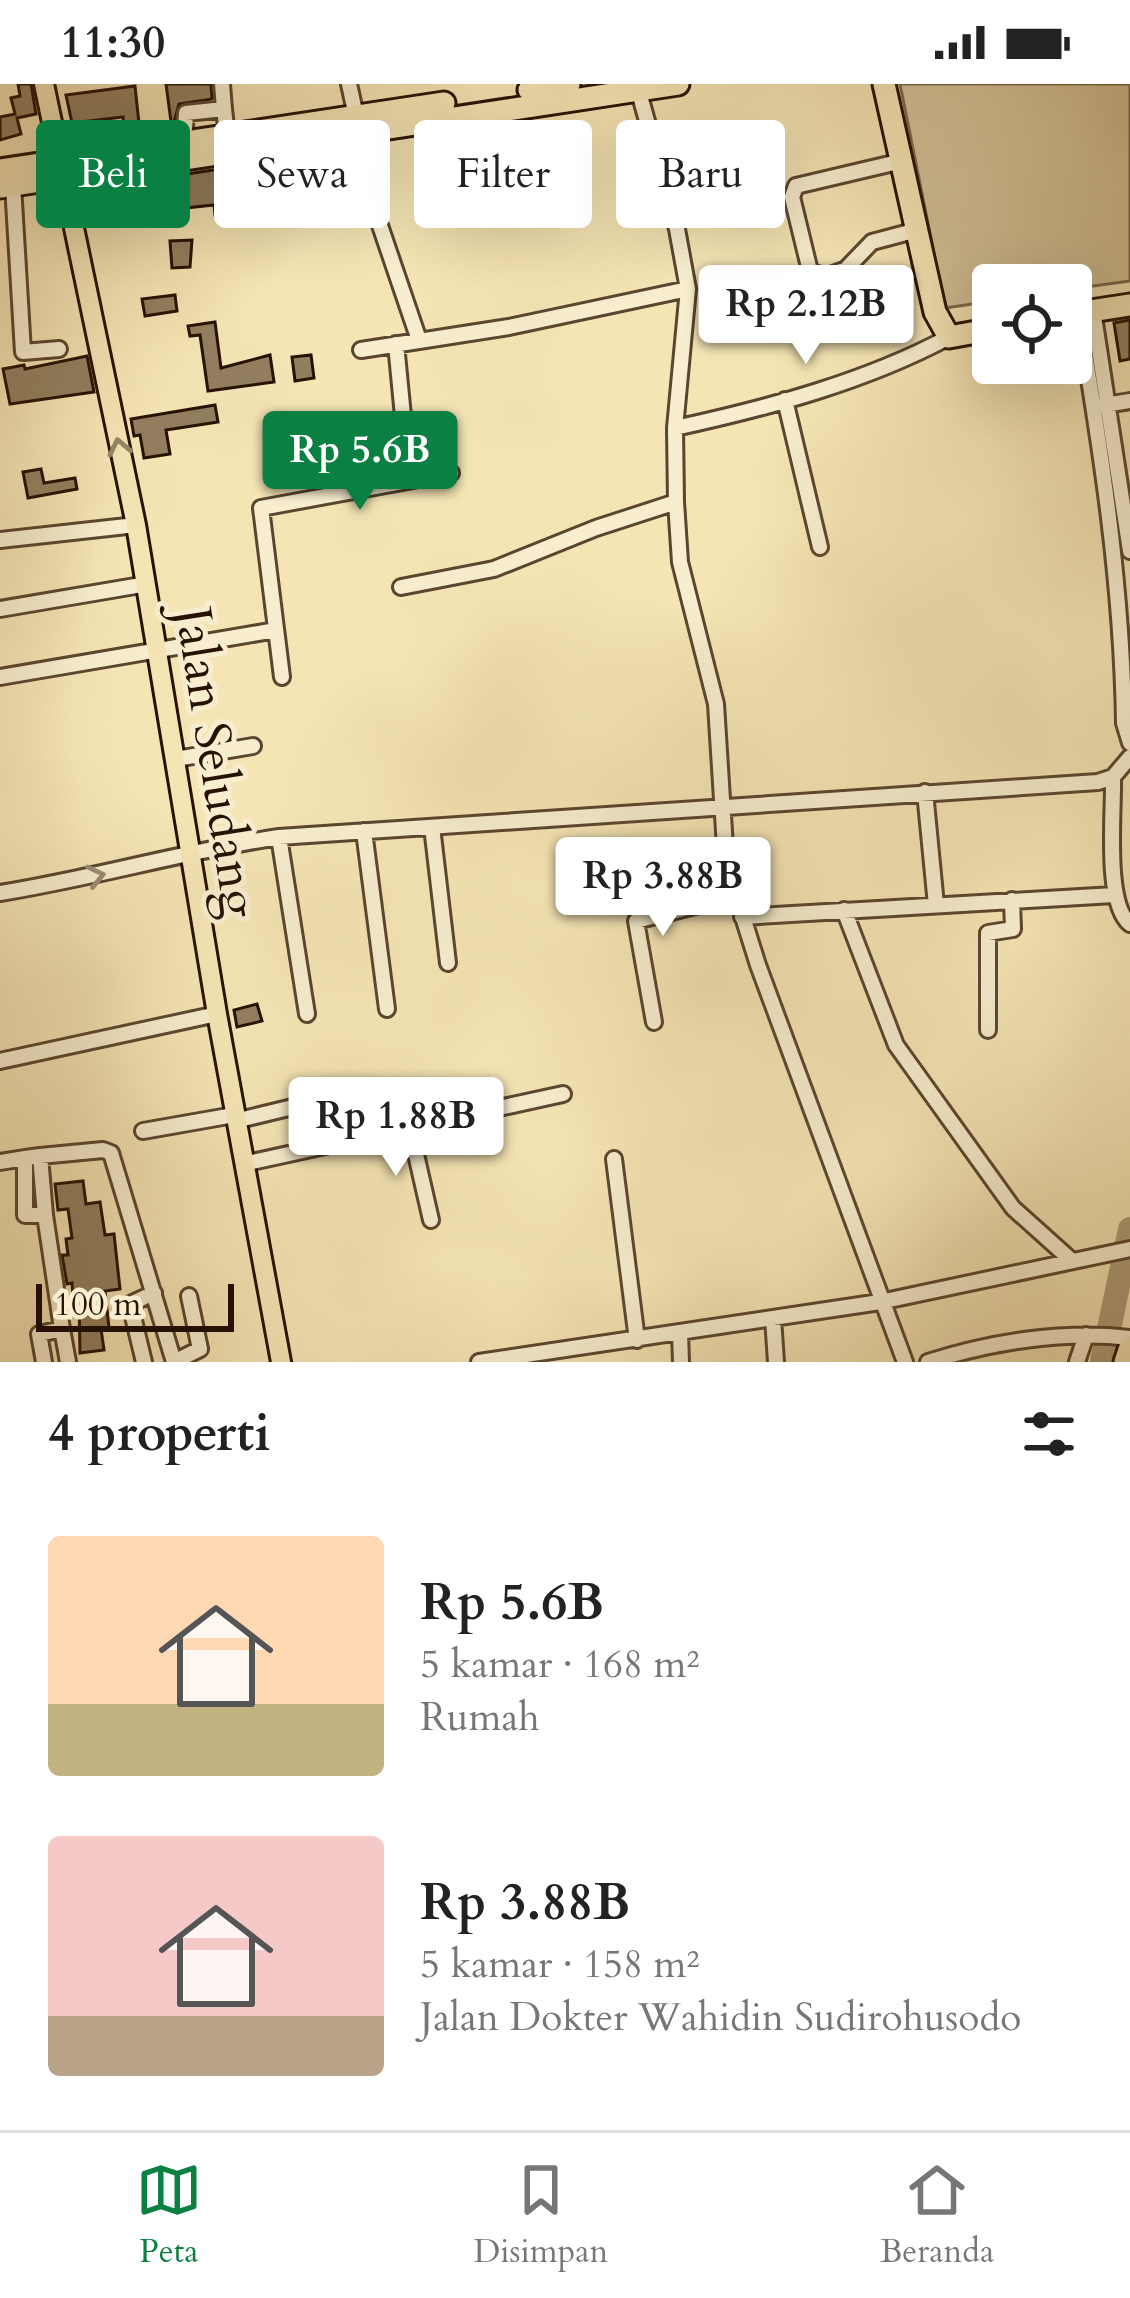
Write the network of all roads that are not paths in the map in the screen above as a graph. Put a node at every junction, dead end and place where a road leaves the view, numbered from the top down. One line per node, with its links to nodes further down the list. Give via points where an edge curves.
1 (44, 84): 10 (main road, Jalan Seludang)
2 (222, 84): 9 (street)
3 (349, 84): 13 (street)
4 (678, 84): 7 (highway)
5 (884, 84): 15 (highway)
6 (555, 85): 8 (highway)
7 (637, 87): 8 (highway); 21 (street)
8 (465, 107): 14 (highway)
9 (224, 109): 11 (street, via 184,113); 12 (street)
10 (52, 120)
11 (184, 120)
12 (225, 120)
13 (355, 120)
14 (382, 120)
15 (902, 161): 20 (highway); 20 (street, via 796,186 792,197 810,271 824,278 872,242)
16 (36, 174): 17 (highway)
17 (4, 181): 28 (street, via 23,352)
18 (74, 228): 39 (main road, Jalan Seludang, one-way to 18)
19 (381, 228): 26 (street)
20 (917, 230): 25 (highway, via 935,312)
21 (688, 289): 26 (street); 34 (street)
22 (1130, 305): 23 (highway)
23 (1092, 310)
24 (972, 333): 25 (highway)
25 (949, 337): 31 (street)
26 (419, 340): 27 (street)
27 (395, 344): 29 (street); 36 (street)
28 (59, 349)
29 (361, 350)
30 (1092, 364): 33 (street)
31 (785, 400): 34 (street); 41 (street)
32 (1130, 405): 33 (street)
33 (1101, 406): 38 (street)
34 (675, 428): 37 (street)
35 (451, 473): 36 (street)
36 (409, 478): 47 (street, via 261,508)
37 (676, 502): 44 (street, via 494,569); 57 (street, via 680,562 716,704)
38 (1121, 505): 42 (street); 46 (street)
39 (136, 525): 40 (street); 43 (main road, Jalan Seludang)
40 (0, 540)
41 (820, 547)
42 (1130, 551)
43 (146, 584): 45 (street); 48 (main road, Jalan Seludang)
44 (401, 587)
45 (0, 609)
46 (1125, 614): 51 (street)
47 (276, 629): 48 (street); 50 (street)
48 (159, 651): 49 (street); 54 (main road, Jalan Seludang)
49 (0, 677)
50 (282, 677)
51 (1130, 743)
52 (253, 746): 54 (street)
53 (1130, 758): 55 (street)
54 (176, 759): 61 (main road, Jalan Seludang)
55 (1113, 777): 56 (street); 63 (street)
56 (925, 792): 57 (street); 66 (street)
57 (719, 806): 58 (street); 64 (street)
58 (432, 827): 59 (street); 70 (street)
59 (364, 831): 60 (street); 71 (street)
60 (279, 837): 61 (street); 73 (street)
61 (191, 852): 62 (street, one-way to 61); 72 (main road, Jalan Seludang)
62 (0, 893)
63 (1114, 895): 65 (street); 69 (street)
64 (734, 896): 68 (street); 74 (street, via 635,921)
65 (1012, 900): 66 (street); 75 (street, via 1013,929 988,933)
66 (936, 905): 67 (street)
67 (844, 910): 68 (street); 88 (street, via 896,1045 1013,1208)
68 (742, 917): 91 (street)
69 (1130, 924)
70 (448, 963)
71 (387, 1009)
72 (217, 1014): 76 (street); 79 (main road, Jalan Seludang)
73 (307, 1014)
74 (654, 1022)
75 (988, 1030)
76 (0, 1061)
77 (563, 1094): 80 (street)
78 (326, 1099): 79 (street)
79 (235, 1118): 81 (street); 85 (main road, Jalan Seludang)
80 (410, 1128): 85 (street); 86 (street)
81 (142, 1131)
82 (32, 1157): 84 (street); 89 (street, via 110,1154); 93 (street, via 25,1217 45,1214)
83 (614, 1160): 96 (street)
84 (0, 1162)
85 (243, 1164): 104 (main road, Jalan Seludang)
86 (431, 1220)
87 (1124, 1250): 88 (street)
88 (1071, 1260): 91 (street)
89 (154, 1293): 102 (street, via 130,1304); 103 (street)
90 (189, 1296): 103 (street, via 200,1349)
91 (880, 1302): 92 (street); 108 (street)
92 (773, 1318): 94 (street); 107 (street)
93 (62, 1329): 100 (street, via 39,1334); 101 (street)
94 (680, 1333): 96 (street); 106 (street)
95 (1086, 1335): 97 (street); 109 (street); 110 (street)
96 (637, 1340): 98 (street)
97 (1125, 1340): 111 (highway)
98 (596, 1354): 99 (street)
99 (549, 1357): 105 (street)
100 (44, 1362)
101 (68, 1362)
102 (145, 1362)
103 (174, 1362)
104 (281, 1362)
105 (479, 1362)
106 (681, 1362)
107 (776, 1362)
108 (905, 1362)
109 (928, 1362)
110 (1077, 1362)
111 (1125, 1362)

